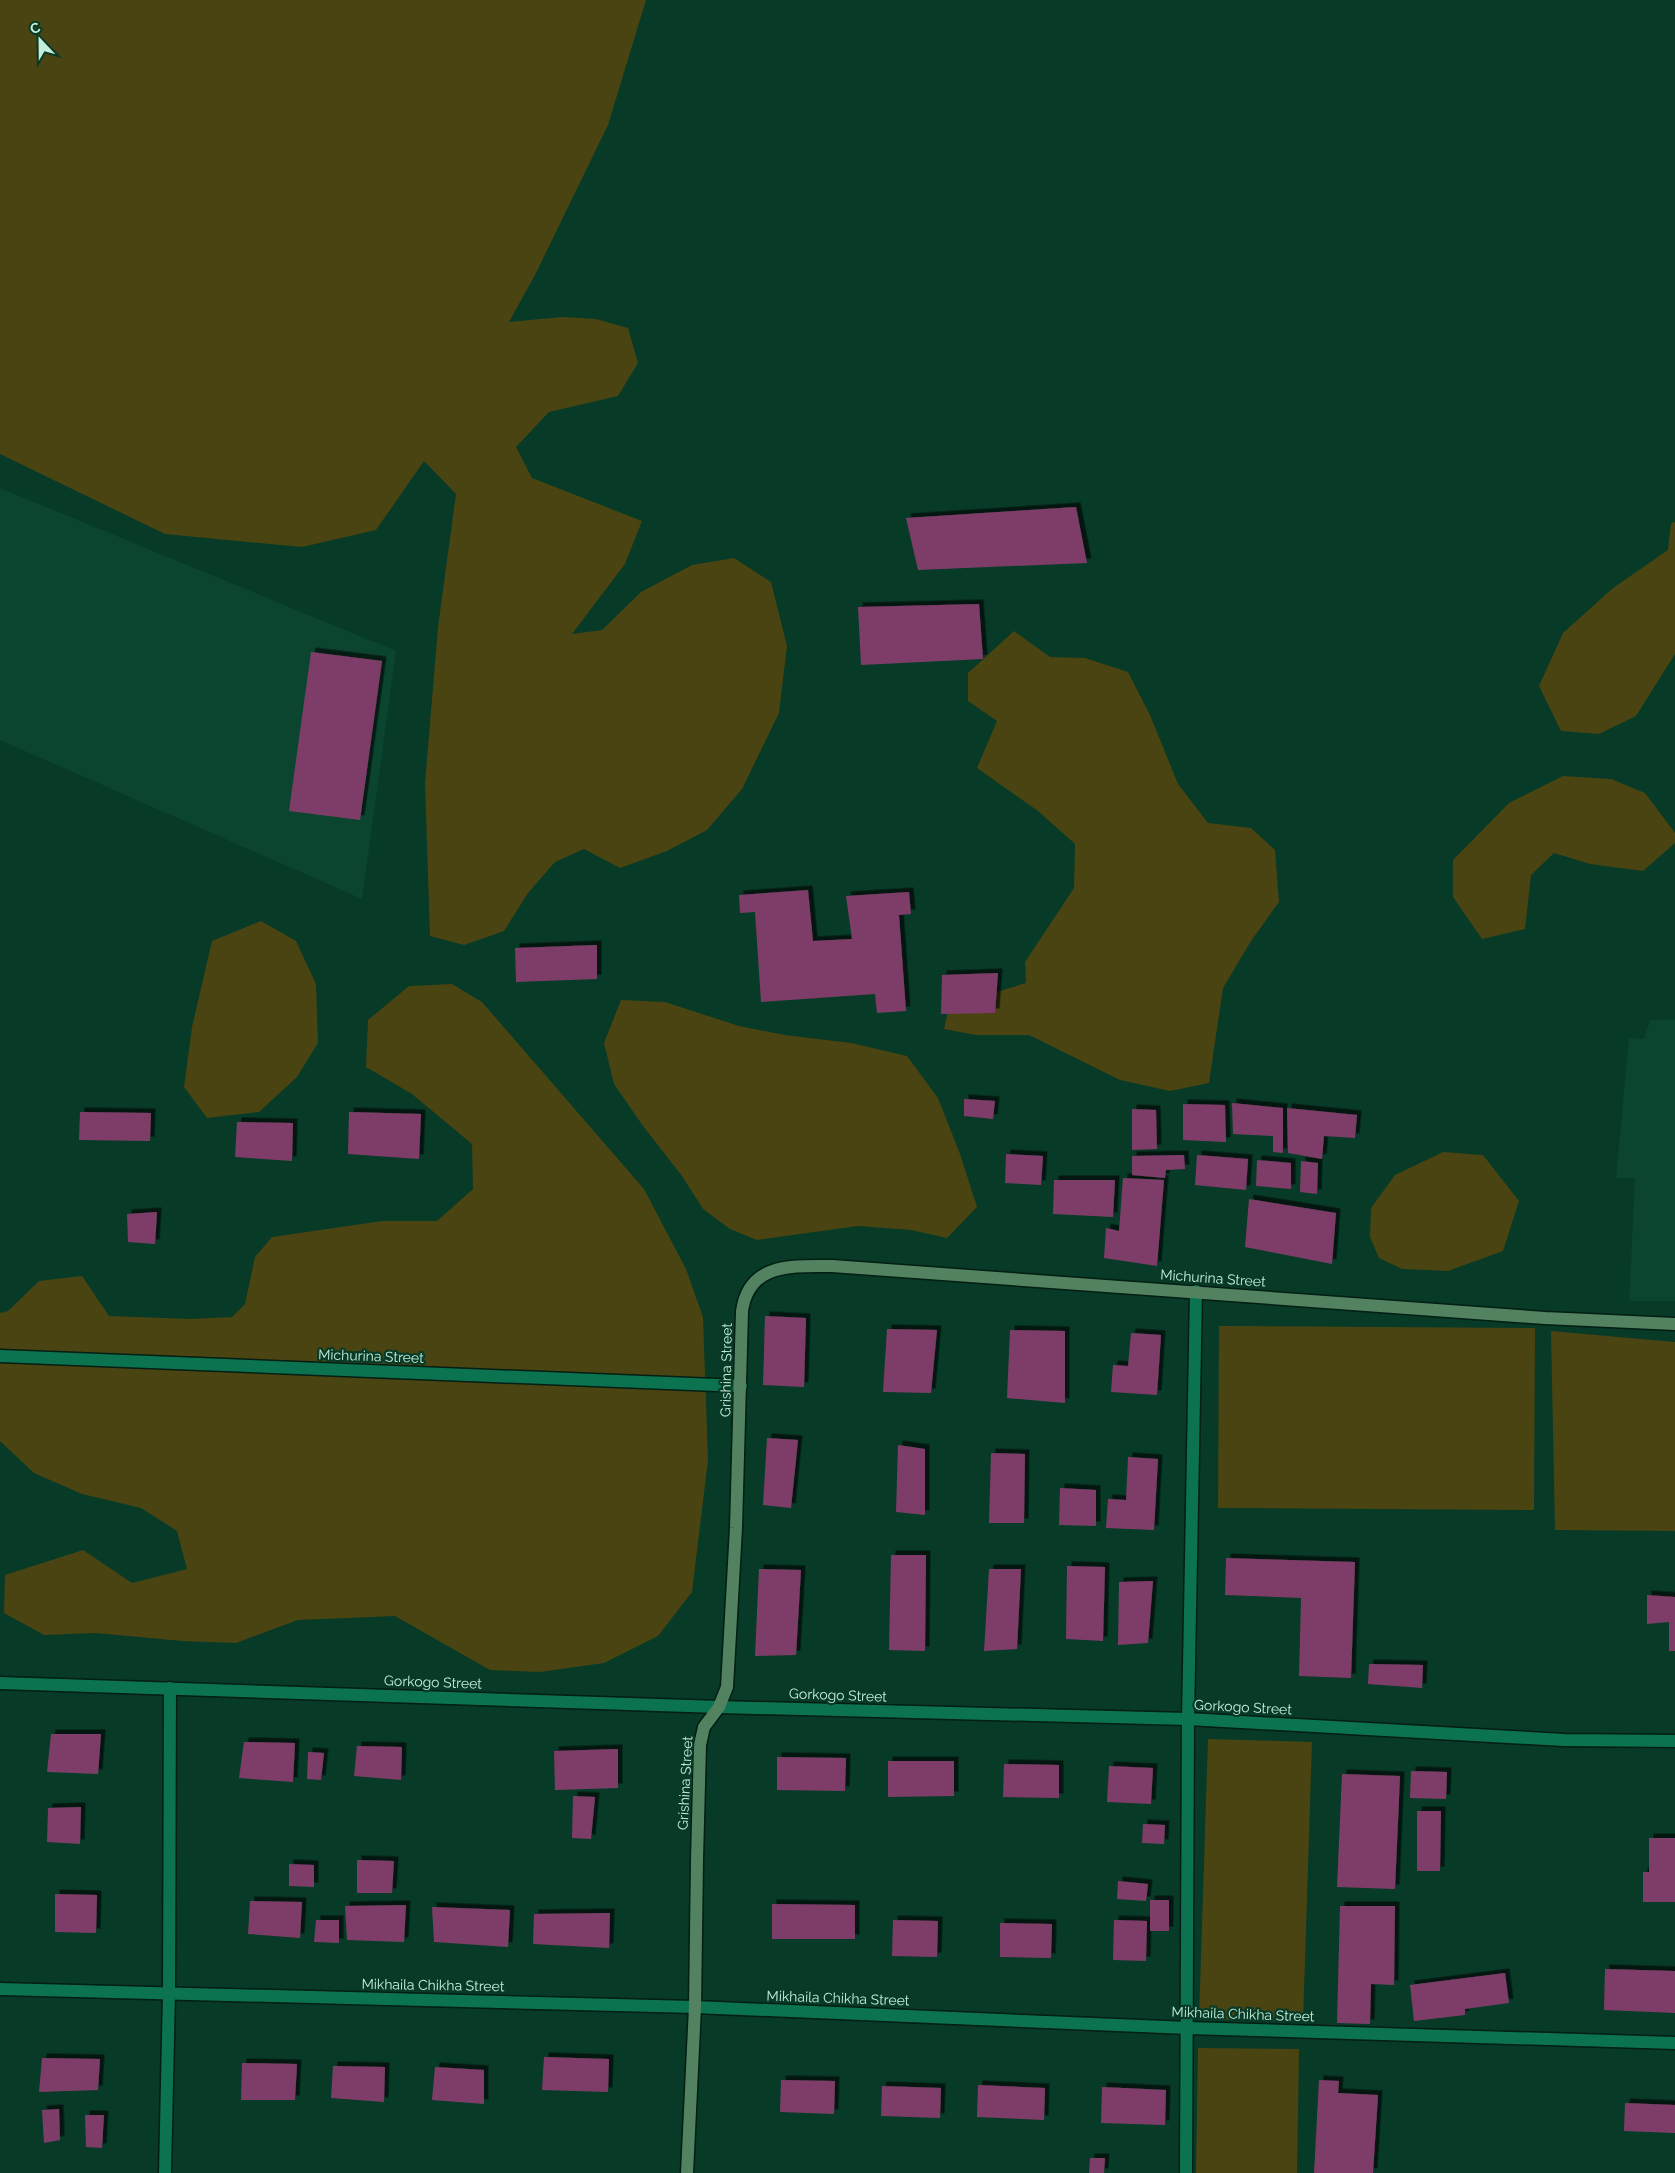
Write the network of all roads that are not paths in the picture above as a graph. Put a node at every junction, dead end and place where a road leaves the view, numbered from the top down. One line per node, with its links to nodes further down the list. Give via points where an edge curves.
1 (752, 1283): 2 (street, Michurina Street, via 769,1272 789,1266 832,1266); 5 (street, Grishina Street, via 744,1296 742,1312)
2 (1196, 1291): 3 (street, Michurina Street, via 1544,1318); 9 (street)
3 (1675, 1324)
4 (0, 1356): 5 (street, Michurina Street)
5 (741, 1386): 8 (street, Grishina Street, via 727,1687)
6 (0, 1683): 7 (street, Gorkogo Street)
7 (170, 1688): 8 (street, Gorkogo Street); 12 (street)
8 (719, 1707): 9 (street, Gorkogo Street); 13 (street, Grishina Street, via 704,1727 700,1744)
9 (1188, 1719): 10 (street, Gorkogo Street, via 1564,1740); 14 (street)
10 (1675, 1741)
11 (0, 1989): 12 (street, Mikhaila Chikha Street)
12 (169, 1993): 13 (street, Mikhaila Chikha Street); 16 (street)
13 (695, 2007): 14 (street, Mikhaila Chikha Street); 17 (street, Grishina Street)
14 (1188, 2028): 15 (street, Mikhaila Chikha Street); 18 (street)
15 (1675, 2043)
16 (165, 2173)
17 (687, 2173)
18 (1186, 2173)

